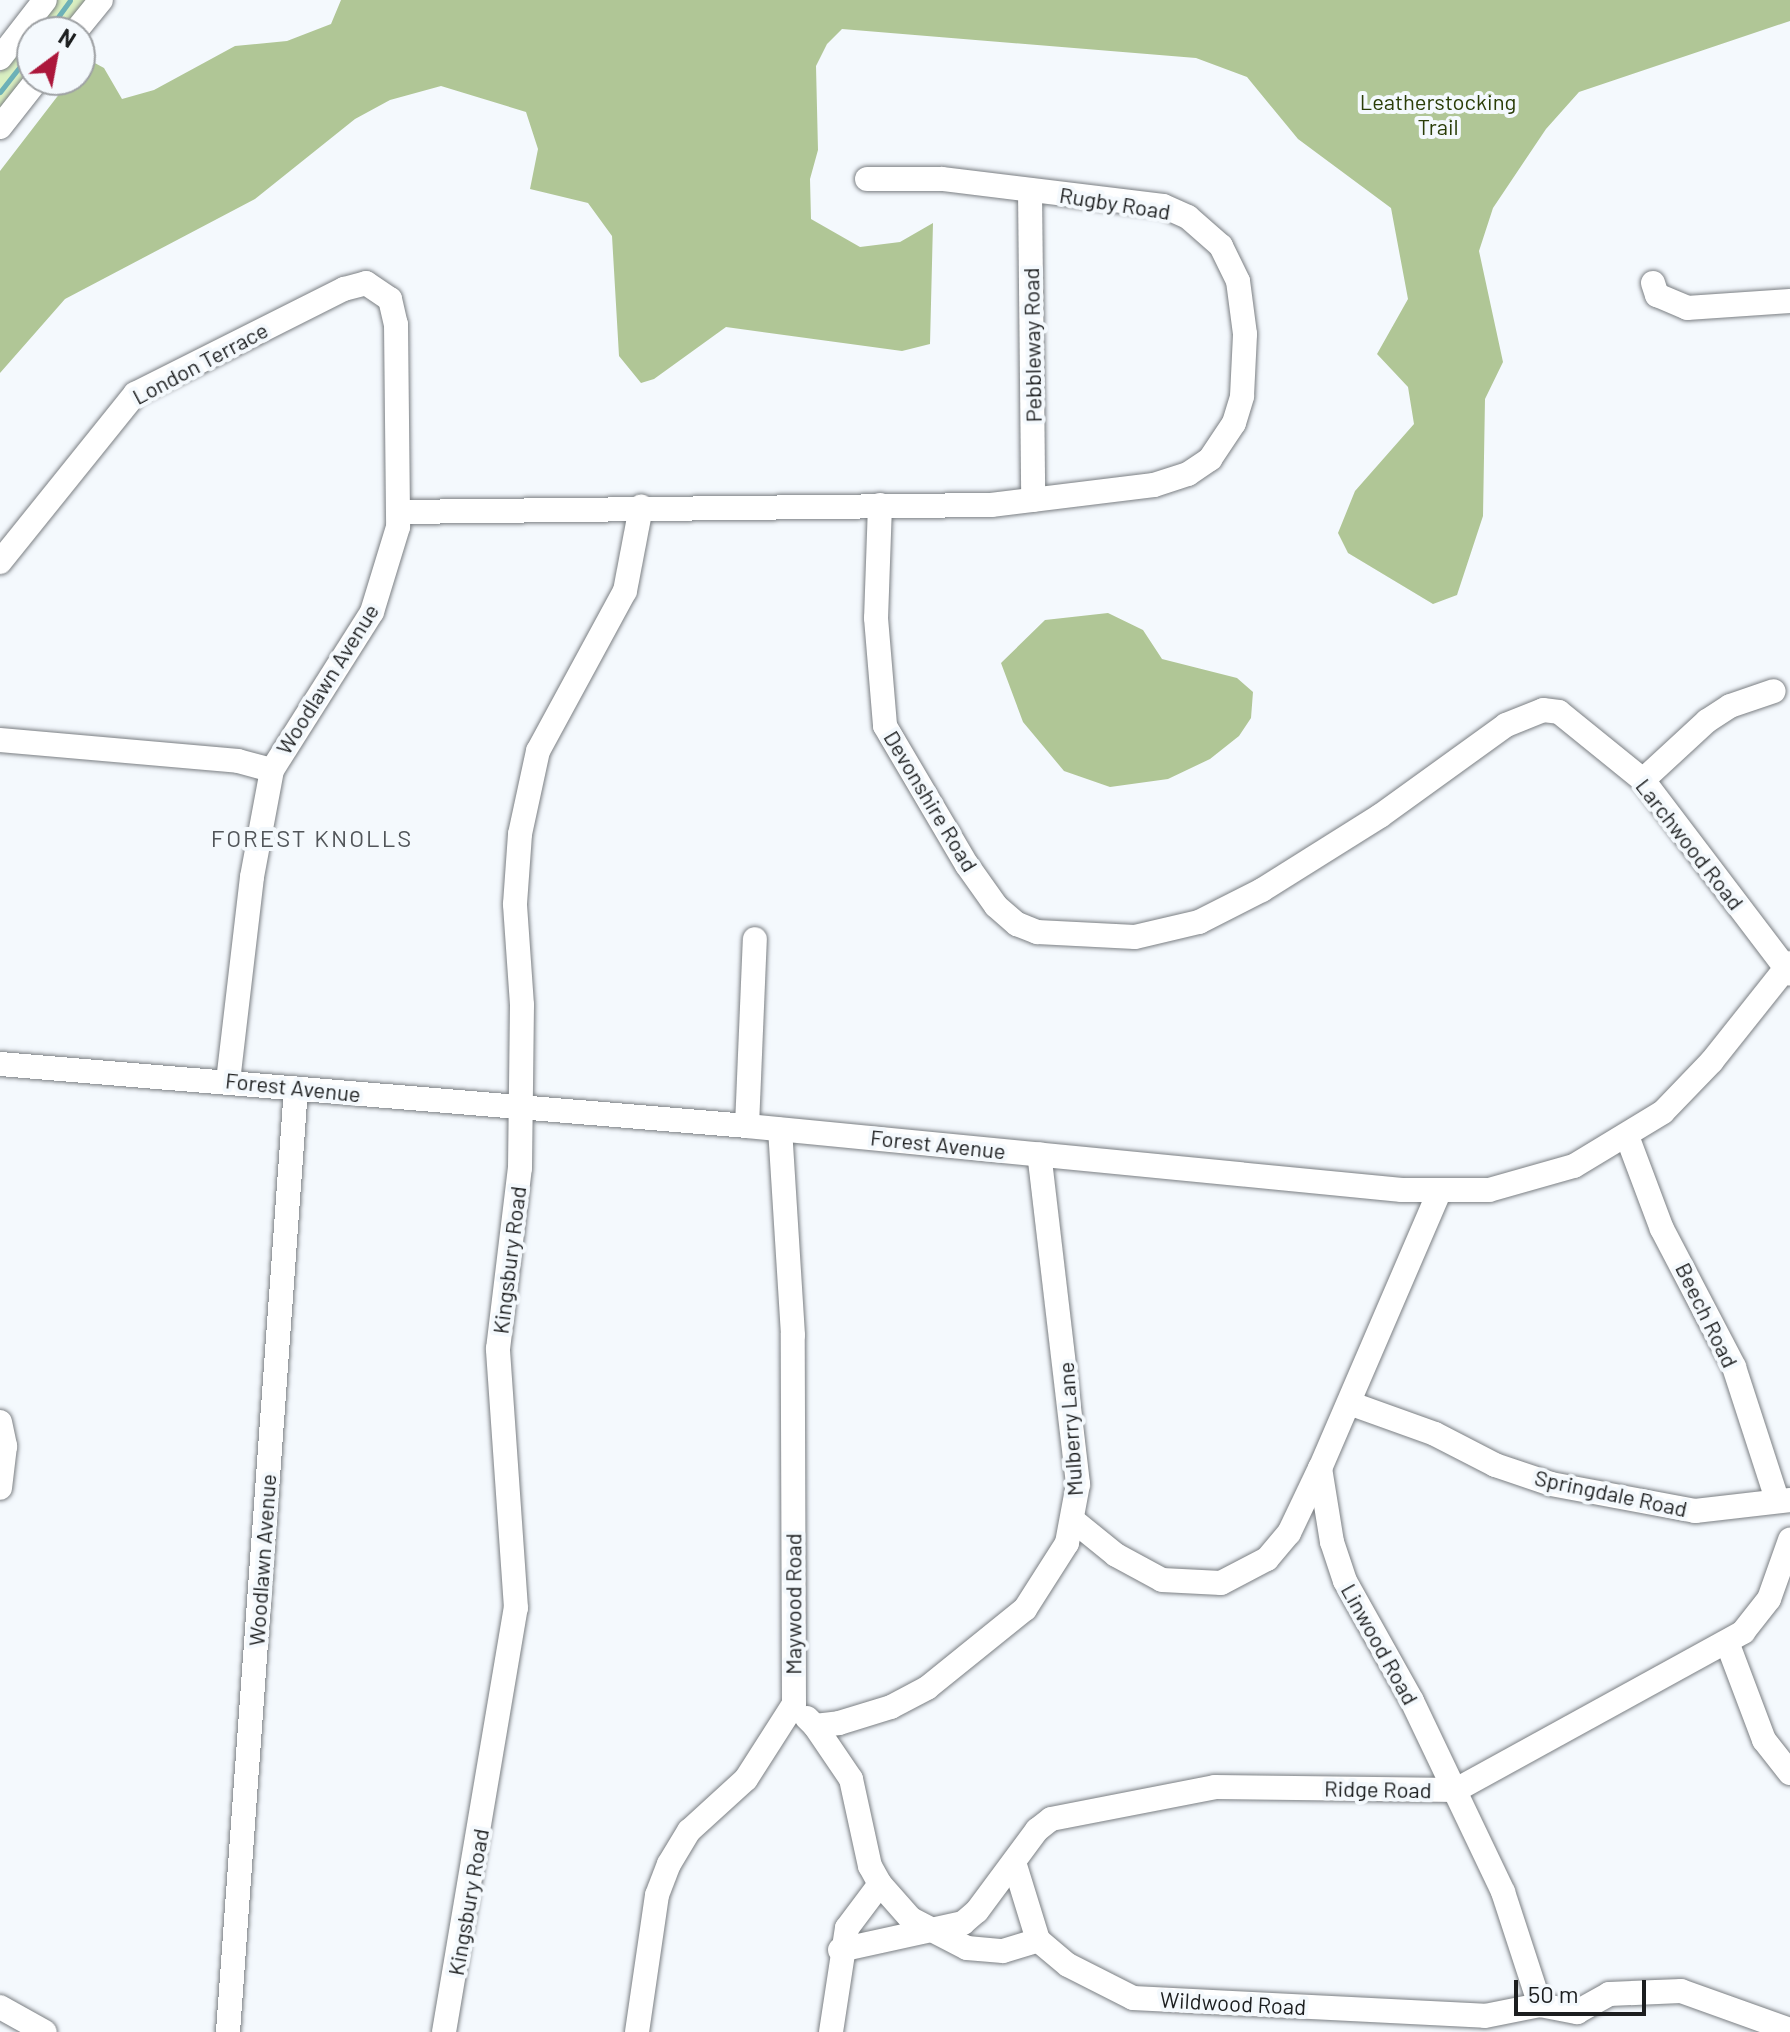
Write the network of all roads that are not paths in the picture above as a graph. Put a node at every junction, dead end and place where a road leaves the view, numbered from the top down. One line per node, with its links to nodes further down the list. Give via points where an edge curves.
1 (45, 0): 4 (street)
2 (101, 0): 3 (street)
3 (88, 16)
4 (0, 58)
5 (24, 96): 6 (street)
6 (0, 127)
7 (867, 179): 8 (street, Rugby Road, via 942,179)
8 (1030, 190): 12 (street, Pebbleway Road); 12 (street, Rugby Road, via 1163,206 1188,217 1221,246 1238,281 1245,334 1242,396 1234,423 1210,459 1188,474 1154,485)
9 (1653, 283): 11 (street, via 1657,295 1687,308)
10 (372, 286): 15 (street, Woodlawn Avenue, via 390,299 396,324); 16 (street, London Terrace, via 344,289 135,394)
11 (1790, 301)
12 (1033, 500): 13 (street, Rugby Road)
13 (880, 505): 14 (street); 18 (street, Devonshire Road, via 876,618 885,726 996,906 1037,932 1135,937 1199,922 1262,890 1380,816 1506,725)
14 (641, 507): 15 (street); 27 (street, Kingsbury Road, via 625,591 538,751 520,834 515,904 522,1005)
15 (398, 512): 20 (street, Woodlawn Avenue, via 385,582 372,612)
16 (0, 562)
17 (1774, 691): 21 (street, via 1730,706 1707,721)
18 (1543, 710): 21 (street, Larchwood Road, via 1570,720)
19 (0, 740): 20 (street, via 238,761)
20 (272, 770): 25 (street, Woodlawn Avenue, via 252,877)
21 (1643, 780): 23 (street, Larchwood Road)
22 (755, 939): 28 (street)
23 (1788, 968): 30 (street, Forest Avenue, via 1712,1061 1663,1112)
24 (0, 1064): 25 (street, Forest Avenue)
25 (228, 1081): 26 (street, Forest Avenue)
26 (296, 1088): 27 (street, Forest Avenue); 54 (street, Woodlawn Avenue)
27 (518, 1108): 28 (street, Forest Avenue); 55 (street, Kingsbury Road, via 520,1168 498,1349 516,1608)
28 (747, 1126): 29 (street, Forest Avenue)
29 (780, 1129): 31 (street, Forest Avenue); 41 (street, Maywood Road, via 793,1335)
30 (1627, 1136): 32 (street, Forest Avenue, via 1535,1181 1489,1190); 37 (street, Beech Road, via 1662,1229 1734,1367)
31 (1039, 1154): 32 (street, Forest Avenue); 38 (street, Mulberry Lane, via 1076,1469)
32 (1440, 1190): 33 (street)
33 (1349, 1403): 35 (street); 37 (street, Springdale Road, via 1551,1484 1695,1511)
34 (0, 1422): 36 (street, via 5,1446)
35 (1320, 1468): 38 (street, via 1289,1533 1267,1559 1221,1583 1162,1580 1116,1555); 44 (street, Linwood Road, via 1332,1542 1345,1581)
36 (0, 1488)
37 (1783, 1499)
38 (1074, 1521): 42 (street, Mulberry Lane, via 1056,1562 1025,1609 927,1688 891,1707)
39 (1790, 1540): 40 (street, Ridge Road, via 1769,1599 1743,1632)
40 (1727, 1642): 43 (street, via 1764,1740); 44 (street, Ridge Road)
41 (794, 1704): 42 (street); 56 (street, Maywood Road, via 746,1779 689,1831 669,1864 657,1895)
42 (815, 1726): 46 (street, via 851,1779 870,1866)
43 (1790, 1773)
44 (1456, 1790): 45 (street, Ridge Road, via 1215,1787 1131,1800 1051,1819); 50 (street, Linwood Road, via 1503,1892)
45 (1014, 1862): 47 (street, Ridge Road, via 977,1911); 48 (street)
46 (880, 1884): 47 (street, via 911,1919); 49 (street, via 847,1928)
47 (942, 1931): 48 (street, via 967,1948 1003,1951); 49 (street, Ridge Road)
48 (1038, 1940): 50 (street, Wildwood Road, via 1068,1965 1133,1998 1444,2016 1485,2016)
49 (840, 1950): 57 (street)
50 (1540, 2005): 52 (street, Wildwood Road, via 1577,2012 1609,1994 1681,1991)
51 (0, 2007): 53 (street)
52 (1790, 2030)
53 (45, 2032)
54 (228, 2032)
55 (444, 2032)
56 (637, 2032)
57 (831, 2032)

